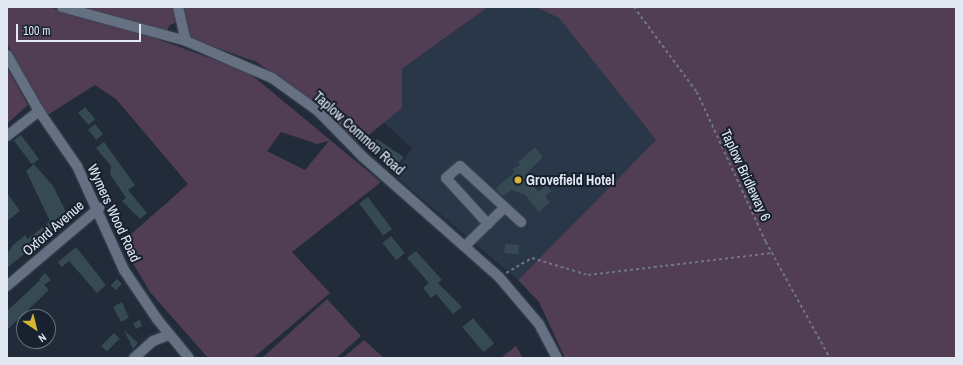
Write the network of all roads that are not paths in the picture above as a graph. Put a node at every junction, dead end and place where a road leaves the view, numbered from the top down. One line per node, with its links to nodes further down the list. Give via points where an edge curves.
1 (62, 7): 3 (street, Taplow Common Road)
2 (178, 7): 3 (street)
3 (186, 41): 11 (street, Taplow Common Road, via 272,78 318,111 363,157)
4 (7, 55): 5 (street, Wymers Wood Road)
5 (39, 111): 6 (street); 7 (street, Wymers Wood Road, via 77,166)
6 (7, 136)
7 (98, 208): 12 (street, Oxford Avenue); 13 (street, Wymers Wood Road, via 124,270)
8 (503, 209): 9 (street); 10 (street); 10 (street, via 460,166 446,178)
9 (521, 222)
10 (488, 224): 11 (street)
11 (466, 245): 18 (street, Taplow Common Road, via 499,277 539,324)
12 (7, 286)
13 (157, 319): 14 (street, Wymers Wood Road); 15 (street)
14 (169, 335): 15 (street); 17 (street, Wymers Wood Road)
15 (153, 341): 16 (street)
16 (134, 358)
17 (189, 358)
18 (557, 358)

